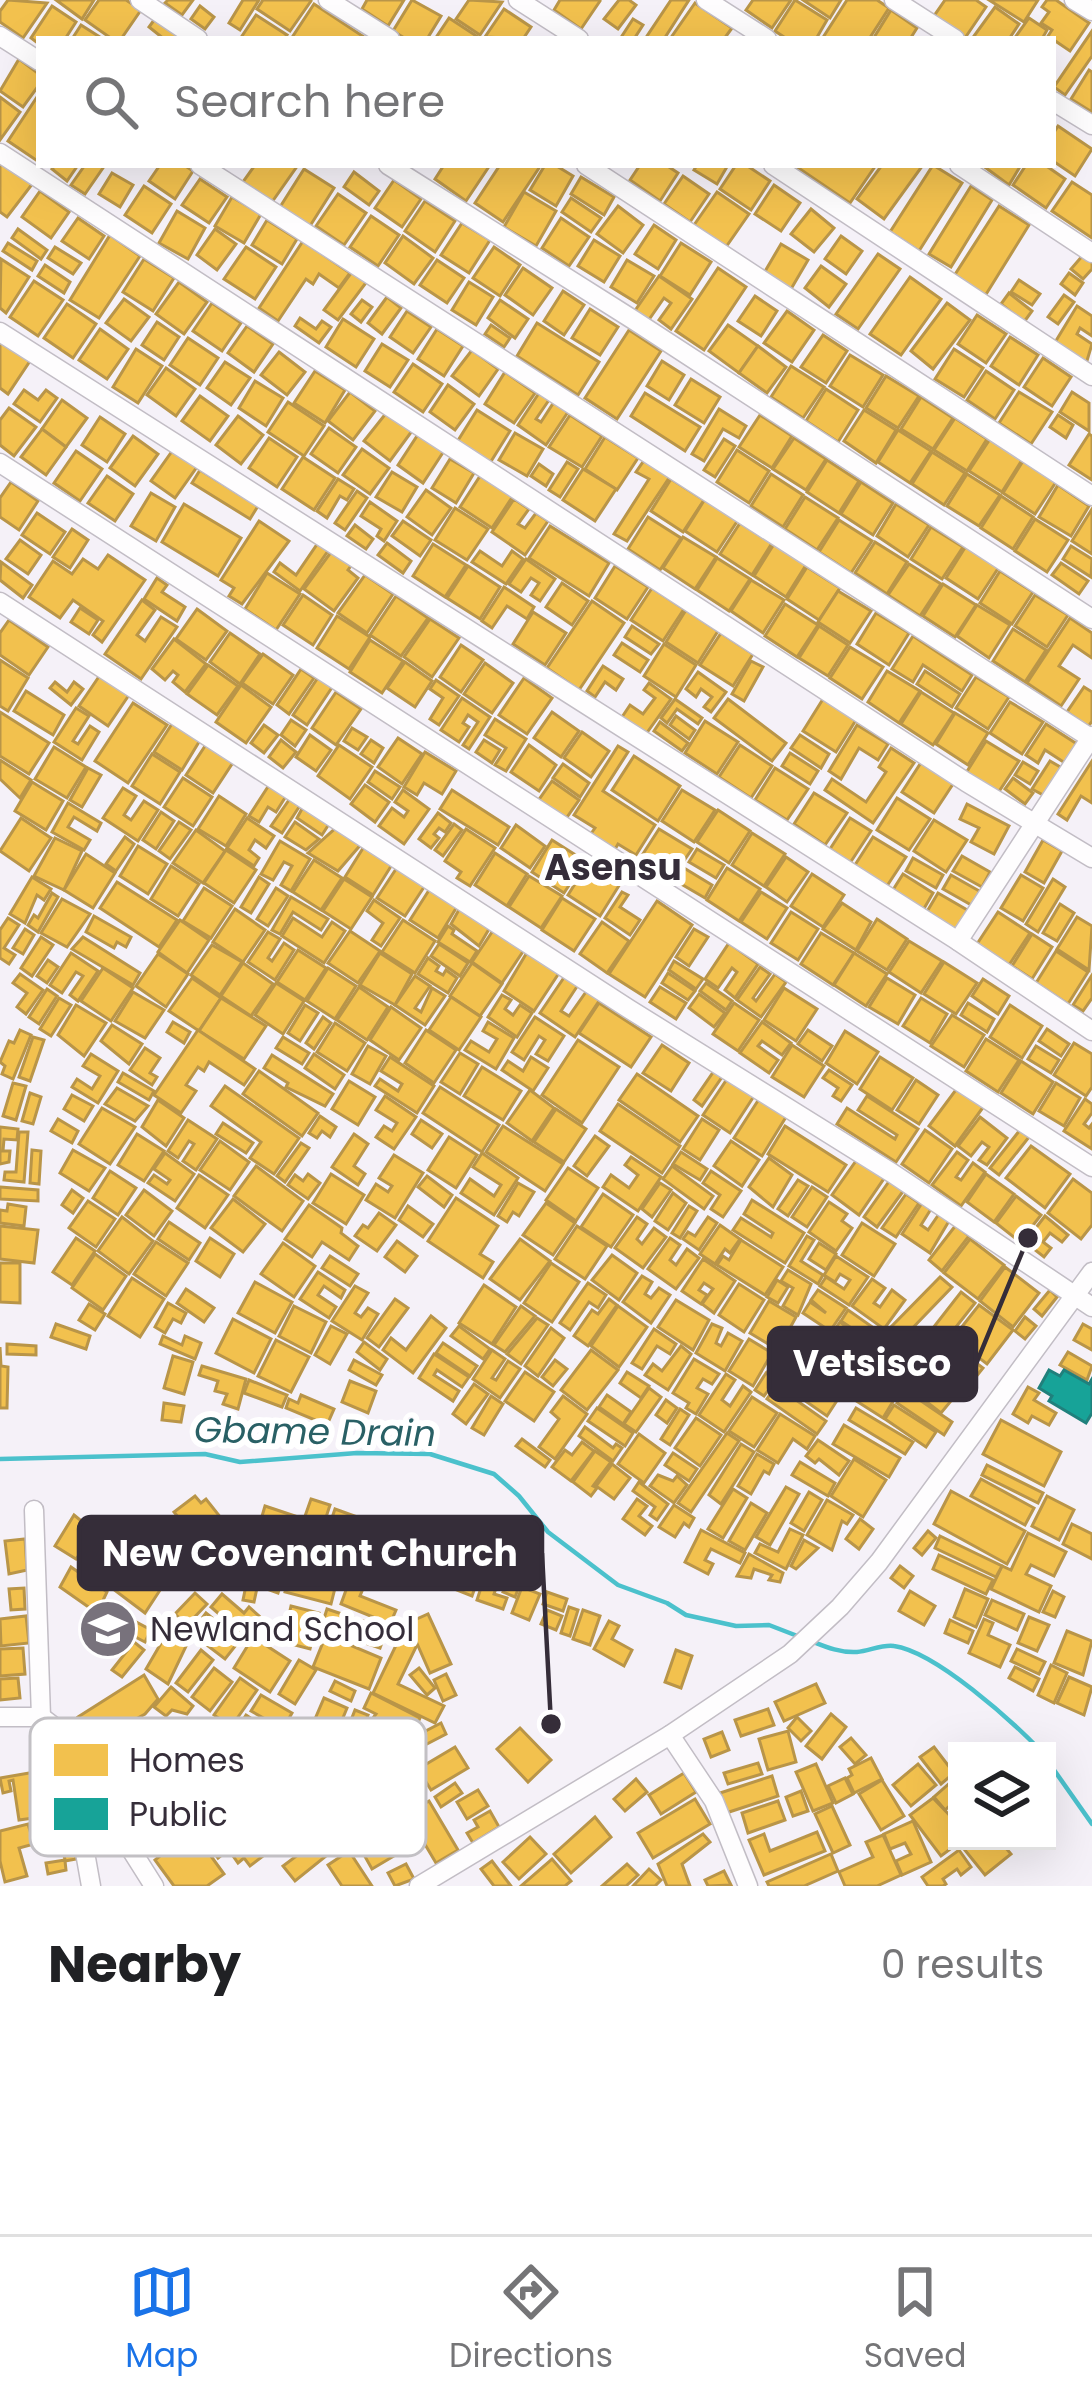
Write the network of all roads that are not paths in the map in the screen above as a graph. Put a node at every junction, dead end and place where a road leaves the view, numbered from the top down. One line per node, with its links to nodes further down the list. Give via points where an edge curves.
1 (140, 0): 9 (street)
2 (328, 0): 10 (street)
3 (518, 0): 11 (street)
4 (706, 0): 12 (street)
5 (894, 0): 13 (street)
6 (1074, 0): 7 (street)
7 (1092, 11)
8 (0, 36): 14 (street)
9 (194, 36)
10 (385, 36)
11 (574, 36)
12 (762, 36)
13 (951, 36)
14 (36, 59)
15 (1056, 103): 16 (street)
16 (1092, 125)
17 (0, 153): 31 (street)
18 (205, 168): 30 (street)
19 (393, 168): 29 (street)
20 (591, 168): 27 (street)
21 (778, 168): 25 (street)
22 (963, 168): 23 (street)
23 (1092, 253)
24 (0, 332): 33 (street)
25 (1092, 376)
26 (0, 463): 35 (street)
27 (1092, 496)
28 (0, 602): 37 (street)
29 (1092, 620)
30 (1092, 737): 31 (street)
31 (1034, 823): 32 (street); 33 (street)
32 (1092, 858)
33 (958, 941): 34 (street)
34 (1092, 1031)
35 (1092, 1167)
36 (1092, 1272): 37 (street)
37 (1083, 1303): 41 (street, via 840,1607 790,1654)
38 (34, 1510): 40 (street)
39 (0, 1717): 40 (street)
40 (41, 1717)
41 (670, 1735): 46 (street); 47 (street, via 714,1802)
42 (86, 1856): 44 (street)
43 (134, 1856): 45 (street)
44 (91, 1886)
45 (154, 1886)
46 (419, 1886)
47 (748, 1886)

